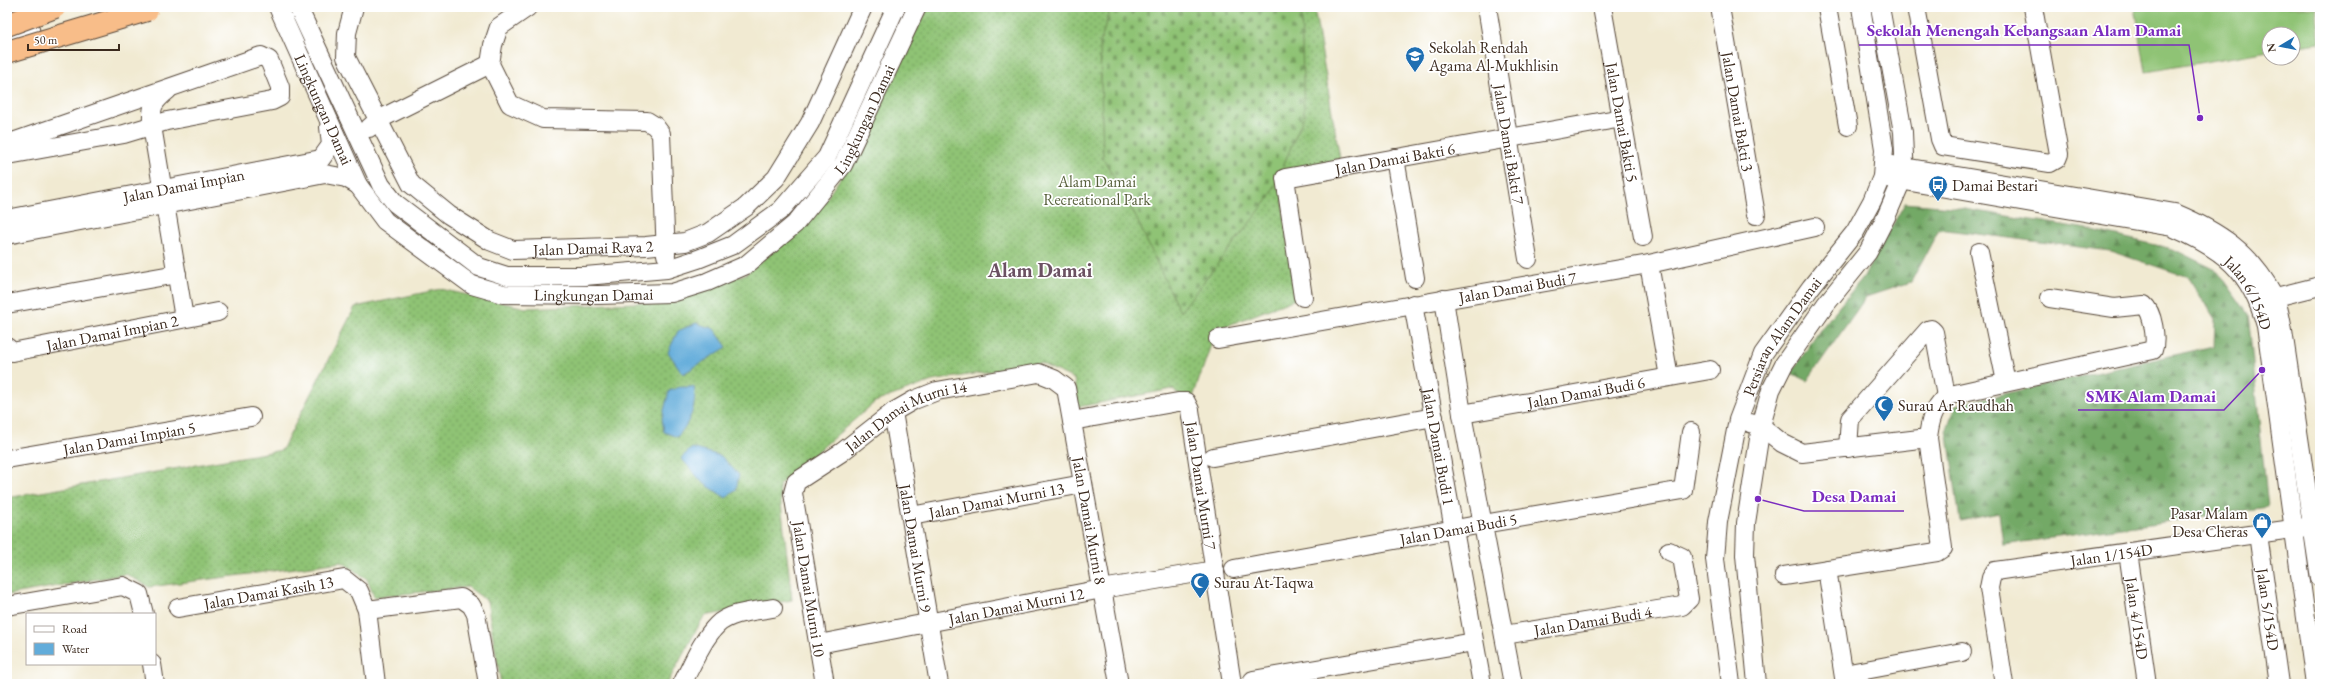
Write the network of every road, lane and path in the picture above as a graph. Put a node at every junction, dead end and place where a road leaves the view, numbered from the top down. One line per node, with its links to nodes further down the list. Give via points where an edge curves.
1 (9, 7): 22 (street)
2 (24, 7): 20 (highway); 22 (street)
3 (55, 7): 21 (highway, bridge)
4 (278, 7): 28 (street, Lingkungan Damai)
5 (298, 7): 32 (street, Lingkungan Damai)
6 (354, 7): 27 (street, Jalan Damai Raya 2, via 347,33 346,58)
7 (528, 7): 23 (street, via 499,27)
8 (863, 7): 46 (street, Jalan Damai Raya 2, via 810,123 776,178 746,207 708,233 686,242)
9 (896, 7): 50 (street, Lingkungan Damai, via 827,157 781,210 733,244)
10 (917, 7): 39 (street, Lingkungan Damai, via 843,165 795,224 746,265 707,282 672,293 503,294 472,285 385,221)
11 (1487, 7): 31 (street, Jalan Damai Bakti 7)
12 (1602, 7): 26 (street, Jalan Damai Bakti 5)
13 (1720, 7): 41 (street, Jalan Damai Bakti 3)
14 (1827, 7): 30 (street)
15 (1861, 7): 37 (street, Persiaran Alam Damai, via 1883,141)
16 (1880, 7): 38 (street, Persiaran Alam Damai, via 1903,132)
17 (1916, 7): 18 (street, via 1943,146 2050,163 2057,160 2059,154)
18 (2033, 7)
19 (147, 10): 22 (highway, bridge)
20 (7, 14)
21 (7, 25)
22 (20, 47)
23 (490, 64): 27 (street); 46 (street, via 510,104 543,119 647,121 655,126 661,134)
24 (171, 88): 25 (street); 29 (street, via 155,100); 29 (street, via 261,56 269,60 280,87 280,97 272,101)
25 (114, 108): 29 (street, via 137,108 144,113); 33 (street)
26 (1622, 118): 31 (street, Jalan Damai Bakti 6); 45 (street, Jalan Damai Bakti 5)
27 (378, 120): 32 (street); 46 (street, Jalan Damai Raya 2, via 411,184 449,215 490,241 513,250)
28 (329, 121): 36 (street, Lingkungan Damai); 40 (street, Jalan Damai Impian, via 331,145 321,159)
29 (152, 126): 34 (street, via 124,134 14,154); 40 (street)
30 (1848, 126)
31 (1508, 138): 35 (street, Jalan Damai Bakti 6); 48 (street, Jalan Damai Bakti 7)
32 (360, 140): 36 (street); 50 (street, Lingkungan Damai, via 381,185 395,203 479,266 507,276 585,276)
33 (7, 144)
34 (7, 152)
35 (1396, 158): 52 (street); 56 (street, Jalan Damai Bakti 6, via 1285,178)
36 (345, 159): 39 (street, Lingkungan Damai)
37 (1882, 170): 38 (street, Jalan 6/154D); 76 (street, Persiaran Alam Damai, via 1872,201 1855,232 1811,287 1763,354)
38 (1905, 174): 53 (street, Jalan 6/154D, via 2175,212 2210,228 2239,249); 59 (street, Jalan 6/154D, via 2172,227 2203,240 2229,259); 78 (street, Persiaran Alam Damai, via 1868,252 1826,304 1784,364 1771,390)
39 (358, 185): 40 (street, Jalan Damai Impian, via 346,178 326,174)
40 (164, 197): 42 (street, Jalan Damai Impian); 44 (street, Jalan Damai Impian); 51 (street)
41 (1756, 215)
42 (7, 219)
43 (1815, 227): 49 (street, Jalan Damai Budi 7)
44 (7, 235)
45 (1643, 237)
46 (664, 244): 50 (street)
47 (1979, 252): 70 (street)
48 (1528, 259)
49 (1649, 264): 58 (street, Jalan Damai Budi 7); 69 (street)
50 (668, 269)
51 (177, 274): 60 (street); 63 (street)
52 (1415, 278)
53 (2264, 281): 55 (street); 59 (street, Jalan 6/154D)
54 (2320, 286): 55 (street)
55 (2293, 293): 59 (street); 64 (street, via 2284,311)
56 (1303, 297)
57 (2050, 298): 70 (street, via 2114,308 2144,305 2151,318 2155,345 2152,350)
58 (1444, 299): 61 (street, Jalan Damai Budi 7); 73 (street)
59 (2267, 299): 64 (street, Jalan 6/154D); 90 (street, Jalan 6/154D, via 2266,326)
60 (7, 304)
61 (1413, 304): 65 (street, Jalan Damai Budi 7); 75 (street, Jalan Damai Budi 1)
62 (218, 312): 63 (street, Jalan Damai Impian 2)
63 (184, 318): 66 (street, Jalan Damai Impian 2, via 12,352)
64 (2283, 331): 88 (street, Jalan 6/154D)
65 (1218, 339)
66 (7, 347)
67 (1710, 370): 69 (street, Jalan Damai Budi 6)
68 (1039, 373): 72 (street, Jalan Damai Murni 14, via 937,391); 77 (street, Jalan Damai Murni 8, via 1054,379 1066,388)
69 (1669, 377): 73 (street, Jalan Damai Budi 6)
70 (2006, 382): 71 (street)
71 (1946, 396): 80 (street, via 1934,409); 81 (street, via 1934,332 1931,329 1850,420)
72 (893, 412): 85 (street, Jalan Damai Murni 14, via 842,452 796,482); 86 (street, Jalan Damai Murni 9)
73 (1462, 414): 87 (street)
74 (251, 416): 83 (street, Jalan Damai Impian 5)
75 (1434, 417): 82 (street); 89 (street, Jalan Damai Budi 1)
76 (1738, 420): 78 (street); 123 (street, Persiaran Alam Damai, via 1718,522 1715,559)
77 (1072, 421): 84 (street, Jalan Damai Murni 8); 96 (street, Jalan Damai Murni 7, via 1186,402 1190,410)
78 (1767, 430): 81 (street, via 1782,443 1802,453); 124 (street, Persiaran Alam Damai, via 1750,491 1745,555)
79 (1691, 432): 87 (street, Jalan Damai Budi 5, via 1683,490)
80 (1928, 438): 81 (street); 95 (street, via 1943,548 1937,552)
81 (1848, 448)
82 (1213, 457)
83 (7, 460)
84 (1083, 484): 86 (street, Jalan Damai Murni 13); 99 (street, Jalan Damai Murni 8)
85 (794, 493): 108 (street, Jalan Damai Murni 10)
86 (911, 516): 105 (street, Jalan Damai Murni 9)
87 (1483, 524): 89 (street, Jalan Damai Budi 5); 106 (street)
88 (2313, 527): 90 (street, Jalan 1/154D); 98 (street, Jalan 6/154D)
89 (1454, 529): 94 (street, Jalan Damai Budi 5); 107 (street, Jalan Damai Budi 1)
90 (2294, 529): 91 (street, Jalan 1/154D); 128 (street, Jalan 6/154D)
91 (2258, 534): 93 (street, Jalan 1/154D); 127 (street, Jalan 5/154D)
92 (1669, 551): 106 (street, Jalan Damai Budi 4, via 1682,557 1689,599 1682,606)
93 (2128, 552): 125 (street, Jalan 1/154D, via 1996,571 1989,588); 126 (street, Jalan 4/154D)
94 (1234, 569)
95 (1827, 569): 97 (street); 111 (street)
96 (1215, 570): 99 (street, Jalan Damai Murni 12); 120 (street, Jalan Damai Murni 7)
97 (1784, 576)
98 (2320, 578)
99 (1102, 589): 105 (street, Jalan Damai Murni 12); 119 (street, Jalan Damai Murni 8)
100 (7, 606): 104 (street, via 116,586 127,587 139,594)
101 (178, 608): 103 (street, Jalan Damai Kasih 13, via 344,579 360,591)
102 (773, 608): 116 (street, via 743,613 718,624 709,635)
103 (367, 610): 114 (street, Jalan Damai Kasih 13); 115 (street, via 461,598 471,605 476,614)
104 (144, 613)
105 (928, 622): 108 (street, Jalan Damai Murni 12); 118 (street, Jalan Damai Murni 9)
106 (1504, 635): 122 (street)
107 (1474, 642): 112 (street); 121 (street, Jalan Damai Budi 1)
108 (819, 644): 117 (street, Jalan Damai Murni 10)
109 (1962, 652): 111 (street)
110 (152, 665): 113 (street)
111 (1845, 679)
112 (1253, 680)
113 (155, 684)
114 (376, 684)
115 (488, 684)
116 (682, 684)
117 (825, 684)
118 (939, 684)
119 (1119, 684)
120 (1232, 684)
121 (1482, 684)
122 (1512, 684)
123 (1731, 684)
124 (1757, 684)
125 (2004, 684)
126 (2147, 684)
127 (2279, 684)
128 (2315, 684)

